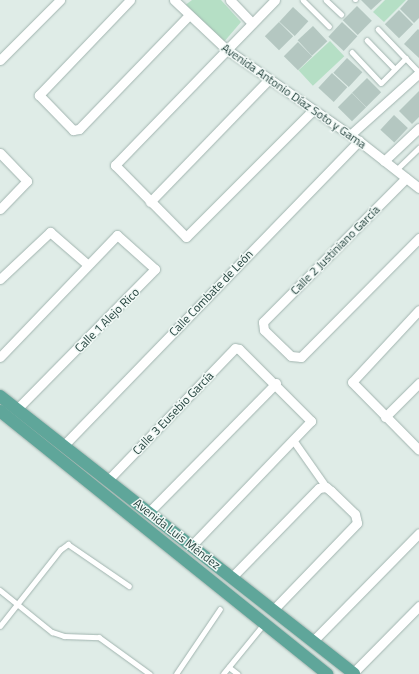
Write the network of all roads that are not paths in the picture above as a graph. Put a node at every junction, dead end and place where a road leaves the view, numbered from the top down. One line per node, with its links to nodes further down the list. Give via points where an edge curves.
1 (60, 0): 17 (street)
2 (130, 0): 9 (street, via 39,95 77,131)
3 (174, 0): 9 (street, Avenida Antonio Díaz Soto y Gama)
4 (230, 0): 10 (street)
5 (275, 0): 10 (street)
6 (303, 0): 11 (lane)
7 (326, 0): 8 (lane)
8 (341, 14)
9 (189, 15): 14 (street, Avenida Antonio Díaz Soto y Gama)
10 (252, 23): 14 (street)
11 (329, 26)
12 (378, 29): 16 (lane)
13 (367, 40): 18 (lane)
14 (226, 49): 20 (street, Avenida Antonio Díaz Soto y Gama); 31 (street, via 115,165)
15 (352, 52): 18 (lane, via 381,83)
16 (406, 58): 18 (lane); 19 (lane)
17 (0, 60)
18 (395, 69)
19 (419, 72): 23 (street)
20 (269, 79): 21 (street, Avenida Antonio Díaz Soto y Gama); 31 (street)
21 (313, 110): 23 (street, Avenida Antonio Díaz Soto y Gama); 31 (street, via 191,234 182,235)
22 (419, 128): 27 (street)
23 (350, 135): 24 (street, Avenida Antonio Díaz Soto y Gama)
24 (359, 141): 27 (street, Avenida Antonio Díaz Soto y Gama); 45 (street, Calle Combate de León)
25 (419, 148): 28 (lane)
26 (0, 153): 32 (street, via 27,180)
27 (384, 161): 28 (street, Avenida Antonio Díaz Soto y Gama)
28 (396, 170): 29 (street, Avenida Antonio Díaz Soto y Gama)
29 (406, 178): 30 (street, Avenida Antonio Díaz Soto y Gama); 33 (street, Calle 2 Justiniano García, via 264,322 264,330 291,356 301,357)
30 (419, 188)
31 (150, 202)
32 (0, 209)
33 (419, 238)
34 (87, 264): 35 (street, via 56,234 50,232); 37 (street); 41 (street, Calle 1 Alejo Rico, via 113,238 120,236 155,269 154,273)
35 (0, 279)
36 (419, 310): 43 (street, via 353,377 354,386)
37 (0, 357)
38 (276, 383): 44 (street, via 311,421); 47 (street, Calle 3 Eusebio García, via 239,349); 49 (street)
39 (419, 383): 43 (street)
40 (0, 396): 41 (main road, Avenida Luis Méndez)
41 (17, 409): 45 (main road, Avenida Luis Méndez)
42 (0, 411): 59 (main road, Avenida Luis Méndez)
43 (385, 417): 46 (street)
44 (293, 440): 48 (street); 51 (street)
45 (64, 445): 47 (main road, Avenida Luis Méndez)
46 (419, 450)
47 (108, 480): 49 (main road, Avenida Luis Méndez)
48 (326, 487): 52 (street, via 319,488); 58 (street, via 356,514 357,523)
49 (149, 512): 51 (main road, Avenida Luis Méndez)
50 (419, 533): 61 (street)
51 (192, 545): 52 (main road, Avenida Luis Méndez)
52 (232, 577): 58 (main road, Avenida Luis Méndez)
53 (129, 586): 55 (lane, via 68,544 60,550)
54 (0, 590): 55 (lane)
55 (18, 604): 60 (lane); 63 (lane, via 52,632 64,636 99,637)
56 (419, 606): 68 (street)
57 (220, 609): 64 (lane)
58 (273, 610): 61 (main road, Avenida Luis Méndez)
59 (264, 624): 62 (lane); 67 (main road, Avenida Luis Méndez)
60 (0, 626)
61 (313, 641): 68 (main road, Avenida Luis Méndez)
62 (229, 667): 65 (lane); 66 (lane)
63 (150, 674)
64 (176, 674)
65 (223, 674)
66 (238, 674)
67 (327, 674)
68 (353, 674)

